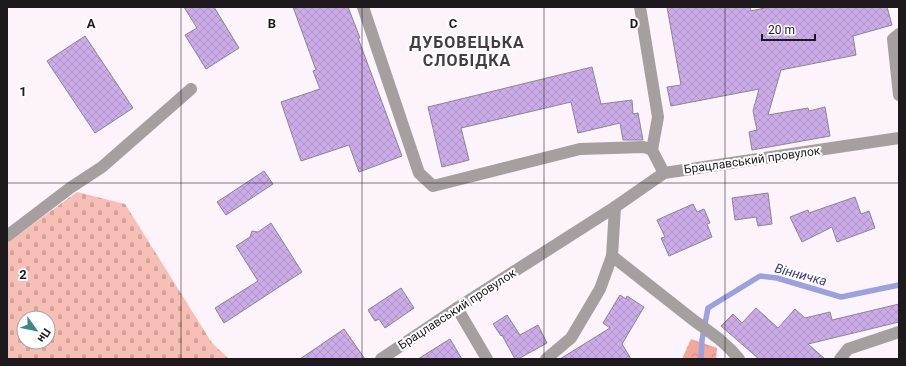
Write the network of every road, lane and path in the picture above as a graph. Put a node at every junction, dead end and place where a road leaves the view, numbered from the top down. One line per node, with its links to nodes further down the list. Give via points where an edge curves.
1 (363, 7): 7 (street, via 419,173 433,186 580,149 644,147)
2 (640, 7): 7 (street, via 658,117)
3 (899, 34): 5 (street, via 893,39)
4 (191, 88): 10 (street, via 102,168 70,188)
5 (899, 94)
6 (899, 138): 8 (street, Брацлавський провулок)
7 (652, 150): 8 (street)
8 (664, 172): 9 (street, Брацлавський провулок)
9 (614, 207): 11 (street); 12 (street, Брацлавський провулок)
10 (7, 236)
11 (612, 256): 16 (street, via 600,290 571,338); 17 (street, via 731,348)
12 (456, 308): 14 (street, Брацлавський провулок); 15 (street)
13 (899, 332): 18 (street, via 848,348)
14 (381, 359)
15 (487, 359)
16 (546, 359)
17 (738, 359)
18 (840, 359)

